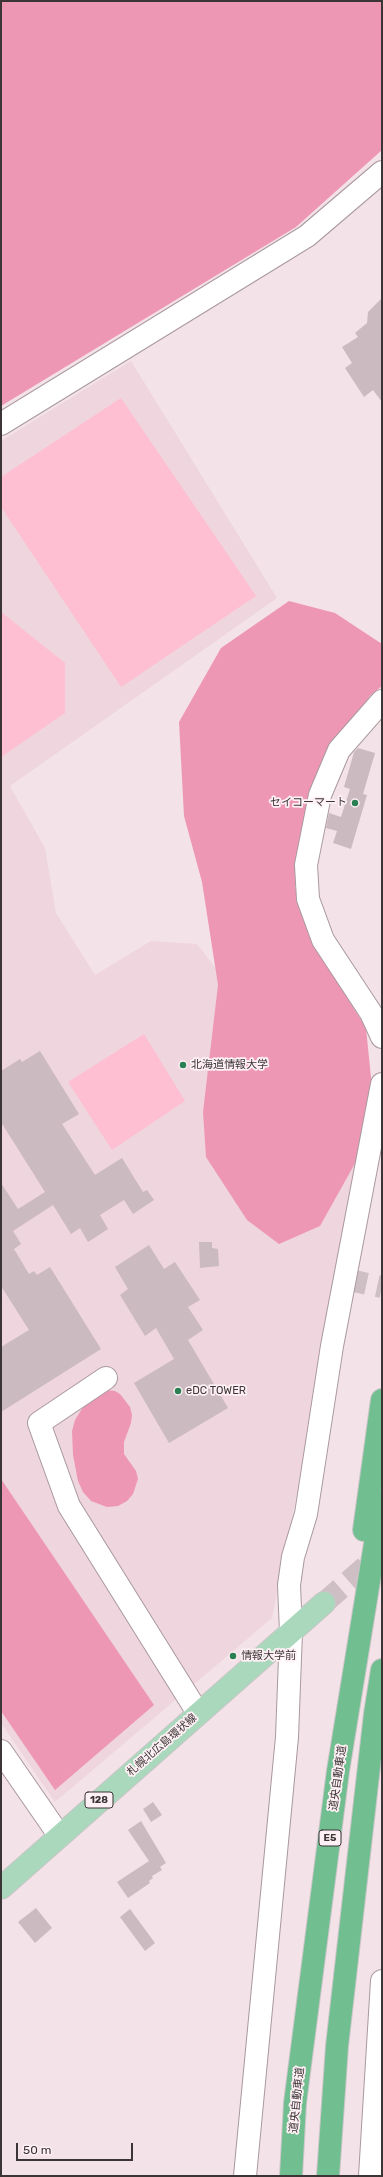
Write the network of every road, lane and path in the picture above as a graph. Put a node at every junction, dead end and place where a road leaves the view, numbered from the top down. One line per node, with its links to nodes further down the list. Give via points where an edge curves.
1 (382, 172): 2 (street, via 307,236)
2 (1, 424)
3 (382, 701): 4 (street, via 339,750 320,795 306,865 308,899 323,940 371,1013)
4 (382, 1037)
5 (382, 1084): 10 (street, via 332,1346 306,1514 293,1557 289,1585)
6 (106, 1378): 12 (street, via 39,1422 69,1506)
7 (382, 1400): 14 (highway, via 368,1492)
8 (382, 1501): 14 (highway, 道央自動車道 / E5)
9 (324, 1603): 10 (main road, 札幌北広島環状線 / 128)
10 (291, 1632): 12 (main road, 札幌北広島環状線 / 128); 19 (street, via 287,1737)
11 (382, 1670): 21 (highway, via 337,2046)
12 (198, 1713): 15 (main road, 札幌北広島環状線 / 128)
13 (1, 1751): 15 (street)
14 (338, 1771): 20 (highway, 道央自動車道 / E5, via 295,2103)
15 (59, 1836): 16 (main road, 札幌北広島環状線 / 128)
16 (1, 1888)
17 (382, 1981): 18 (street)
18 (381, 2020): 22 (street)
19 (245, 2176)
20 (291, 2176)
21 (328, 2176)
22 (370, 2176)

